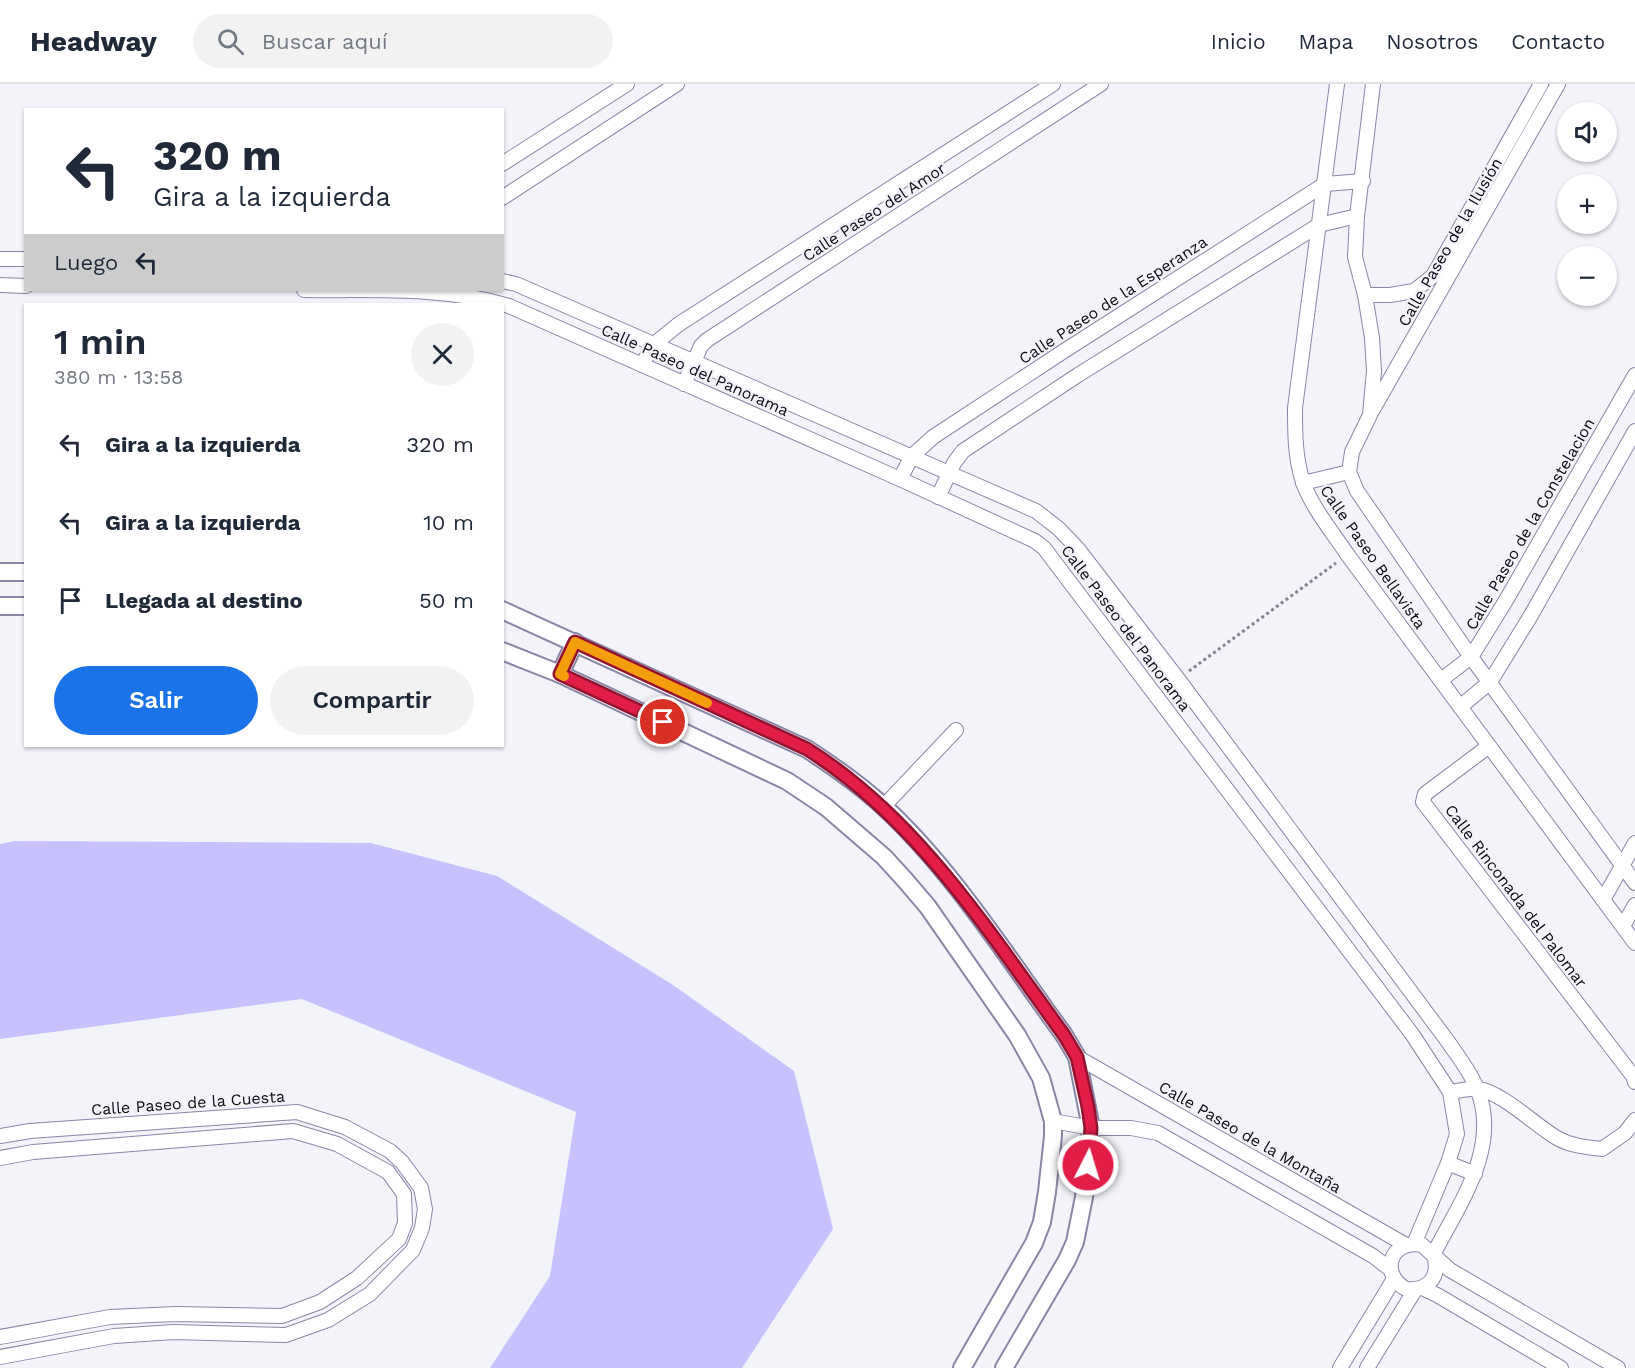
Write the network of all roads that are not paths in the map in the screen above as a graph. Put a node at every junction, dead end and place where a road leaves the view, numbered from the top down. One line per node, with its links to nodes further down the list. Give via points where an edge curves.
1 (627, 84): 9 (street)
2 (677, 84): 12 (street)
3 (1053, 84): 24 (street, Calle Paseo del Amor, via 679,324)
4 (1101, 84): 25 (street, Calle Paseo del Amor, via 707,340)
5 (1337, 84): 11 (street, Calle Paseo Bellavista)
6 (1373, 84): 10 (street, Calle Paseo Bellavista)
7 (1541, 84): 21 (street, Calle Paseo de la Ilusión, via 1434,276 1414,291)
8 (1558, 84): 29 (street, Calle Paseo de la Ilusión)
9 (504, 163)
10 (1363, 181): 11 (street, Calle Paseo de la Esperanza); 13 (street, Calle Paseo Bellavista)
11 (1325, 184): 14 (street, Calle Paseo Bellavista); 31 (street, Calle Paseo de la Esperanza, via 980,405)
12 (504, 197)
13 (1357, 216): 14 (street); 21 (street, Calle Paseo Bellavista, via 1355,257)
14 (1318, 225): 33 (street, via 963,451); 35 (street, Calle Paseo Bellavista, via 1294,408 1296,454)
15 (0, 259): 16 (street)
16 (24, 260)
17 (504, 281): 24 (street, Calle Paseo del Panorama)
18 (0, 285): 19 (street)
19 (24, 286)
20 (411, 291): 22 (street, Calle Paseo del Panorama)
21 (1365, 295): 29 (street, Calle Paseo Bellavista, via 1374,370)
22 (500, 303)
23 (504, 304): 26 (street, Calle Paseo del Panorama)
24 (653, 345): 25 (street, Calle Paseo del Panorama); 26 (street, Calle Paseo del Amor)
25 (692, 362): 28 (street, Calle Paseo del Amor); 31 (street, Calle Paseo del Panorama)
26 (642, 365): 28 (street, Calle Paseo del Panorama)
27 (1635, 375): 44 (street, Calle Paseo de la Constelacion)
28 (684, 384): 34 (street, Calle Paseo del Panorama)
29 (1370, 416): 32 (street, Calle Paseo Bellavista, via 1352,453)
30 (1635, 431): 47 (street)
31 (912, 456): 33 (street, Calle Paseo del Panorama); 34 (street, Calle Paseo de la Esperanza)
32 (1349, 472): 35 (street); 44 (street, Calle Paseo Bellavista, via 1357,491)
33 (947, 474): 36 (street); 61 (street, Calle Paseo del Panorama, via 1036,511 1078,549 1449,1043)
34 (900, 479): 36 (street, Calle Paseo del Panorama)
35 (1303, 483): 46 (street, Calle Paseo Bellavista, via 1347,554)
36 (938, 496): 62 (street, Calle Paseo del Panorama, via 1035,541 1053,557 1412,1034)
37 (0, 572): 38 (street)
38 (24, 572)
39 (0, 606): 40 (street)
40 (24, 606)
41 (504, 611): 42 (street)
42 (575, 642): 45 (street); 51 (street, via 807,749)
43 (504, 652): 45 (street)
44 (1471, 657): 46 (street, Calle Paseo de la Constelacion); 47 (street, Calle Paseo Bellavista)
45 (560, 674): 64 (street, via 787,781 884,857 928,907 1017,1035 1041,1078)
46 (1441, 680): 48 (street, Calle Paseo Bellavista)
47 (1490, 682): 48 (street); 53 (street, Calle Paseo Bellavista)
48 (1460, 707): 50 (street, Calle Paseo Bellavista)
49 (956, 730): 51 (street)
50 (1490, 746): 55 (street, Calle Paseo Bellavista); 60 (street, Calle Rinconada del Palomar, via 1425,794 1423,802)
51 (883, 807): 59 (street, via 954,885)
52 (1635, 843): 53 (street)
53 (1623, 865): 54 (street, Calle Paseo Bellavista); 55 (street)
54 (1635, 883)
55 (1603, 900): 57 (street, Calle Paseo Bellavista)
56 (1635, 905): 57 (street)
57 (1623, 926): 58 (street, Calle Paseo Bellavista)
58 (1635, 943)
59 (1077, 1057): 65 (street); 74 (street, Calle Paseo de la Montaña)
60 (1635, 1082)
61 (1477, 1089): 62 (street); 63 (street, via 1498,1097 1558,1139 1580,1147 1602,1149 1625,1133); 73 (street, Calle Paseo del Panorama, via 1485,1125)
62 (1450, 1092): 71 (street, Calle Paseo del Panorama, via 1457,1134)
63 (1635, 1120)
64 (1053, 1121): 65 (street); 83 (street, via 1042,1222 1034,1243)
65 (1091, 1128): 76 (street, via 1158,1133 1373,1256); 84 (street, via 1075,1242)
66 (30, 1131): 67 (street, Calle Paseo de la Cuesta); 68 (street, Calle Paseo de la Cuesta, via 297,1112 345,1127); 69 (street)
67 (0, 1136)
68 (390, 1151): 72 (street); 79 (street, Calle Paseo de la Cuesta, via 421,1188 425,1209 413,1250 370,1294 328,1320 286,1335)
69 (33, 1152): 70 (street); 72 (street, via 293,1131 337,1144)
70 (0, 1158)
71 (1449, 1163): 73 (street); 74 (street, Calle Paseo del Panorama)
72 (379, 1165): 78 (street, via 404,1194 405,1223 399,1239 357,1278 320,1302 282,1316)
73 (1474, 1174): 75 (street, Calle Paseo del Panorama)
74 (1410, 1244): 75 (street, via 1422,1245); 76 (street, via 1394,1254)
75 (1434, 1257): 77 (street, via 1435,1276); 82 (street)
76 (1392, 1274): 77 (street, via 1406,1289); 85 (street)
77 (1418, 1289): 86 (street); 87 (street, via 1437,1295)
78 (175, 1314): 79 (street); 80 (street, via 110,1317)
79 (173, 1332): 81 (street, Calle Paseo de la Cuesta, via 114,1336)
80 (0, 1337)
81 (0, 1357)
82 (1614, 1367)
83 (962, 1368)
84 (1004, 1368)
85 (1340, 1368)
86 (1367, 1368)
87 (1562, 1368)

